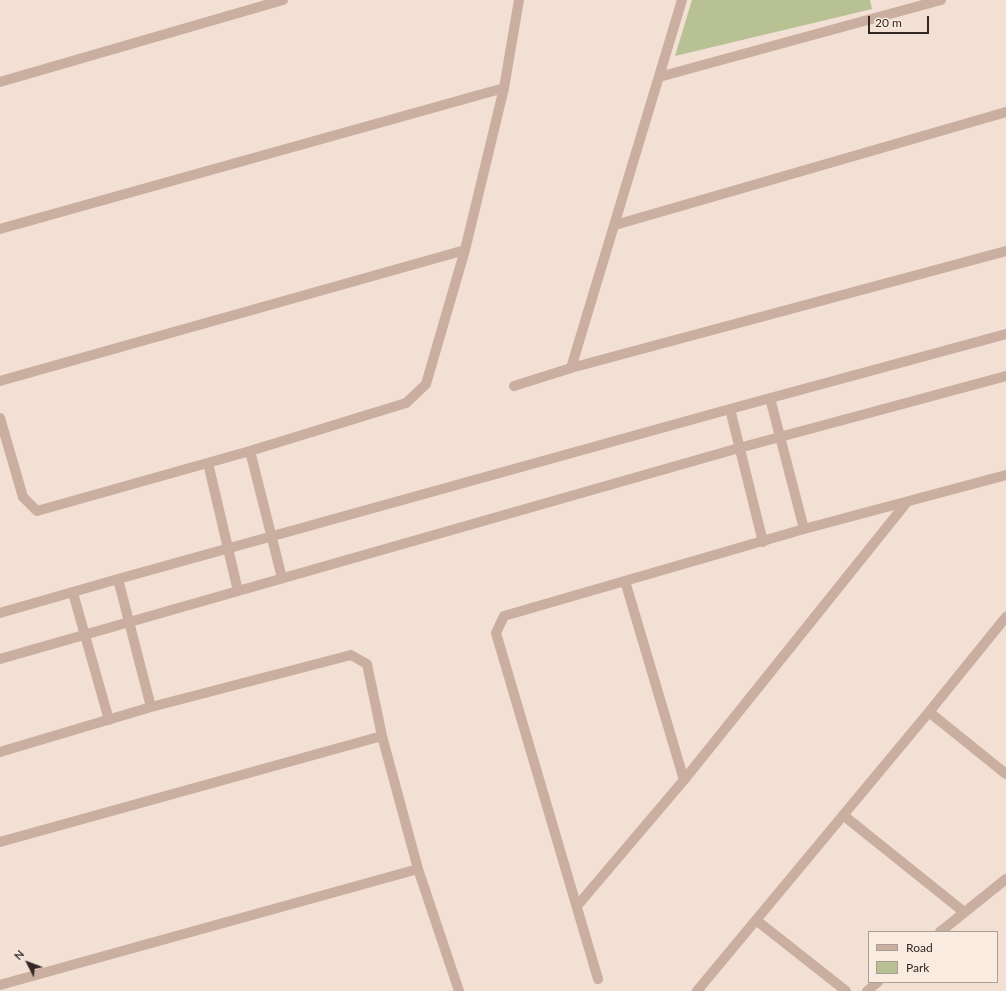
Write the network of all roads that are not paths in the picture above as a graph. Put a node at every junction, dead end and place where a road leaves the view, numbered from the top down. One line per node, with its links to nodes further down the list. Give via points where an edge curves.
1 (283, 0): 6 (street)
2 (518, 0): 7 (street)
3 (682, 0): 5 (street)
4 (941, 0): 5 (street)
5 (659, 77): 9 (street)
6 (0, 82)
7 (504, 88): 10 (street); 11 (street)
8 (1006, 112): 9 (street)
9 (615, 224): 14 (street)
10 (0, 229)
11 (465, 250): 16 (street); 23 (street, via 426,384 406,403)
12 (1006, 251): 14 (street)
13 (1006, 334): 18 (street)
14 (571, 368): 17 (street)
15 (1006, 376): 21 (street)
16 (0, 381)
17 (514, 386)
18 (770, 398): 19 (street); 21 (street)
19 (730, 409): 22 (street); 28 (street)
20 (0, 418): 24 (street, via 23,497 37,511)
21 (780, 437): 22 (street); 27 (street)
22 (739, 448): 29 (street); 31 (street)
23 (250, 452): 24 (street); 28 (street)
24 (208, 463): 30 (street)
25 (1006, 475): 26 (street)
26 (907, 502): 27 (street); 47 (street)
27 (804, 529): 29 (street)
28 (271, 537): 30 (street); 31 (street)
29 (763, 542): 33 (street)
30 (228, 548): 32 (street); 34 (street)
31 (282, 578): 34 (street)
32 (118, 579): 35 (street); 38 (street)
33 (625, 582): 47 (street); 52 (street, via 504,616 496,633)
34 (238, 590): 38 (street)
35 (73, 593): 36 (street); 39 (street)
36 (0, 613)
37 (1006, 617): 42 (street)
38 (129, 622): 39 (street); 41 (street)
39 (86, 634): 40 (street); 43 (street)
40 (0, 659)
41 (152, 707): 43 (street); 44 (street, via 352,654 367,664)
42 (929, 712): 46 (street); 48 (street)
43 (109, 720): 45 (street)
44 (382, 736): 49 (street); 50 (street)
45 (0, 752)
46 (1006, 774)
47 (684, 780): 52 (street)
48 (843, 815): 53 (street); 54 (street)
49 (0, 842)
50 (418, 869): 58 (street); 59 (street)
51 (1006, 879): 53 (street)
52 (577, 906): 56 (street)
53 (964, 912): 55 (street)
54 (756, 920): 60 (street); 61 (street)
55 (941, 931)
56 (598, 978)
57 (877, 983): 62 (street)
58 (0, 985)
59 (458, 991)
60 (697, 991)
61 (846, 991)
62 (867, 991)

